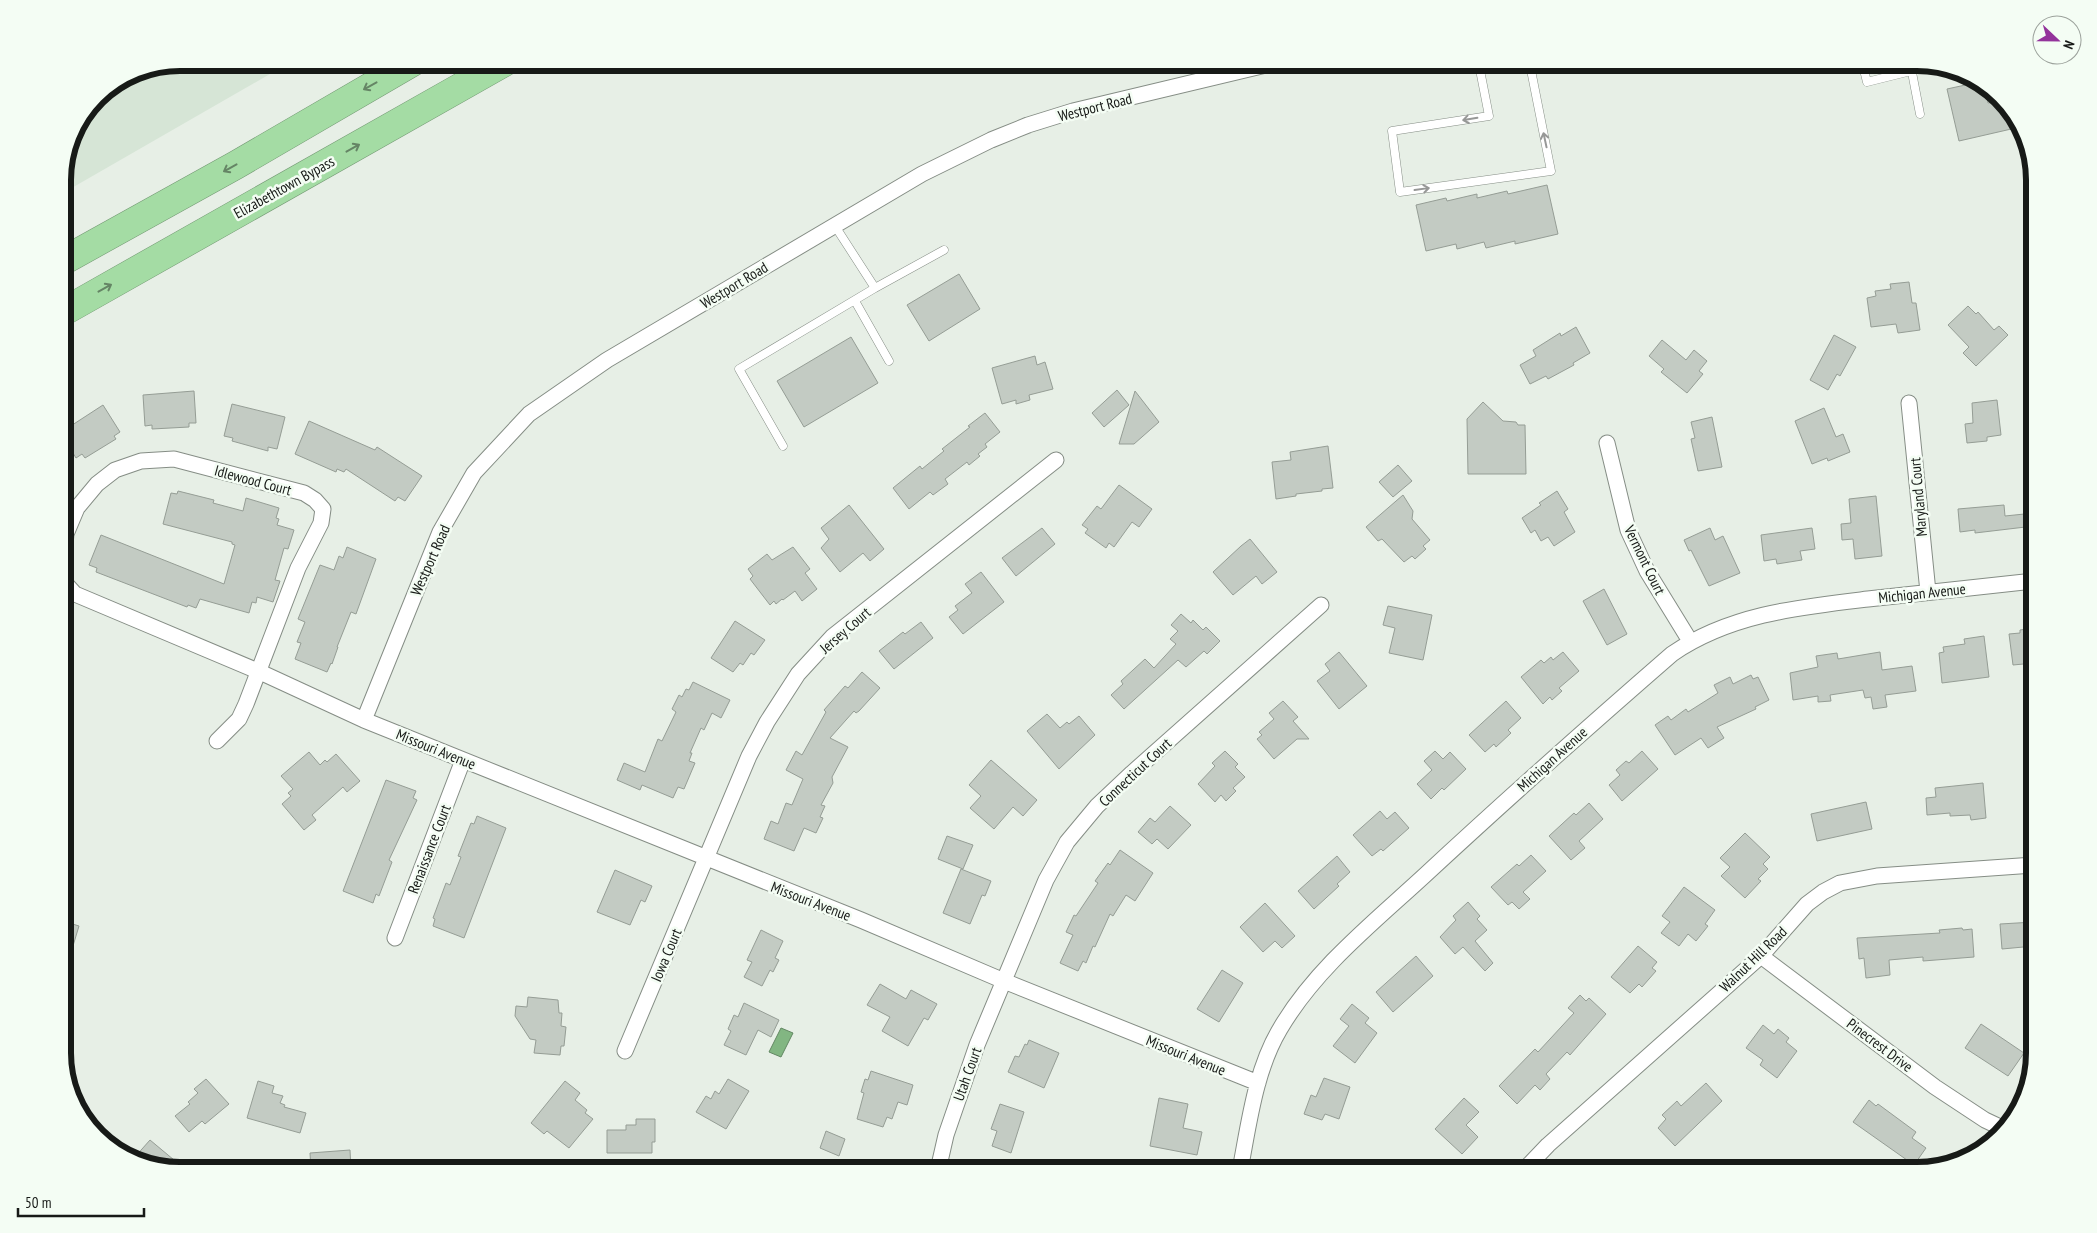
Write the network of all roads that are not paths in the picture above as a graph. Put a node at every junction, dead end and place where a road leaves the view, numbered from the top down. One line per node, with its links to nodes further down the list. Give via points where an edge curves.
1 (398, 71): 12 (highway, one-way to 12)
2 (489, 71): 15 (highway, Elizabethtown Bypass, one-way to 2)
3 (1240, 71): 10 (street, Westport Road, via 1028,125 922,174)
4 (1481, 71): 5 (lane, one-way to 5, via 1489,116 1392,131 1400,192 1551,171)
5 (1531, 71)
6 (1864, 71): 7 (lane, via 1867,82)
7 (1899, 71)
8 (1912, 71): 9 (lane)
9 (1920, 114)
10 (835, 226): 13 (lane); 28 (street, Westport Road, via 607,360 529,414 474,474 440,532)
11 (944, 250): 13 (lane)
12 (71, 257)
13 (875, 288): 14 (lane)
14 (855, 300): 16 (lane); 19 (lane, via 739,369)
15 (71, 307)
16 (888, 361)
17 (1909, 403): 24 (street, Maryland Court)
18 (1607, 443): 26 (street, Vermont Court, via 1628,530 1647,572)
19 (783, 446)
20 (1056, 460): 31 (street, Jersey Court, via 832,638 798,674 749,756)
21 (71, 522): 27 (street, Idlewood Court, via 77,508 97,484 114,470 141,461 174,459 304,493 315,500 322,510 321,523 298,568)
22 (2026, 583): 24 (street, Michigan Avenue)
23 (71, 590): 27 (street)
24 (1928, 592): 26 (street, Michigan Avenue, via 1756,616)
25 (1321, 605): 35 (street, Connecticut Court, via 1132,773 1081,824 1046,880)
26 (1690, 641): 37 (street, Michigan Avenue, via 1536,773 1360,935 1308,989 1279,1030)
27 (260, 672): 28 (street); 29 (street, via 239,718)
28 (364, 720): 30 (street, Missouri Avenue)
29 (217, 741)
30 (463, 760): 31 (street, Missouri Avenue); 33 (street, Renaissance Court)
31 (706, 859): 35 (street, Missouri Avenue); 36 (street, Iowa Court)
32 (2026, 866): 34 (street, Walnut Hill Road, via 1877,876 1840,883 1807,904)
33 (395, 938)
34 (1762, 956): 38 (street, Pinecrest Drive, via 1935,1086); 41 (street, Walnut Hill Road)
35 (1004, 981): 37 (street, Missouri Avenue); 39 (street, Utah Court, via 954,1110)
36 (625, 1051)
37 (1258, 1083): 40 (street, Michigan Avenue)
38 (1997, 1126)
39 (940, 1162)
40 (1242, 1162)
41 (1532, 1162)

